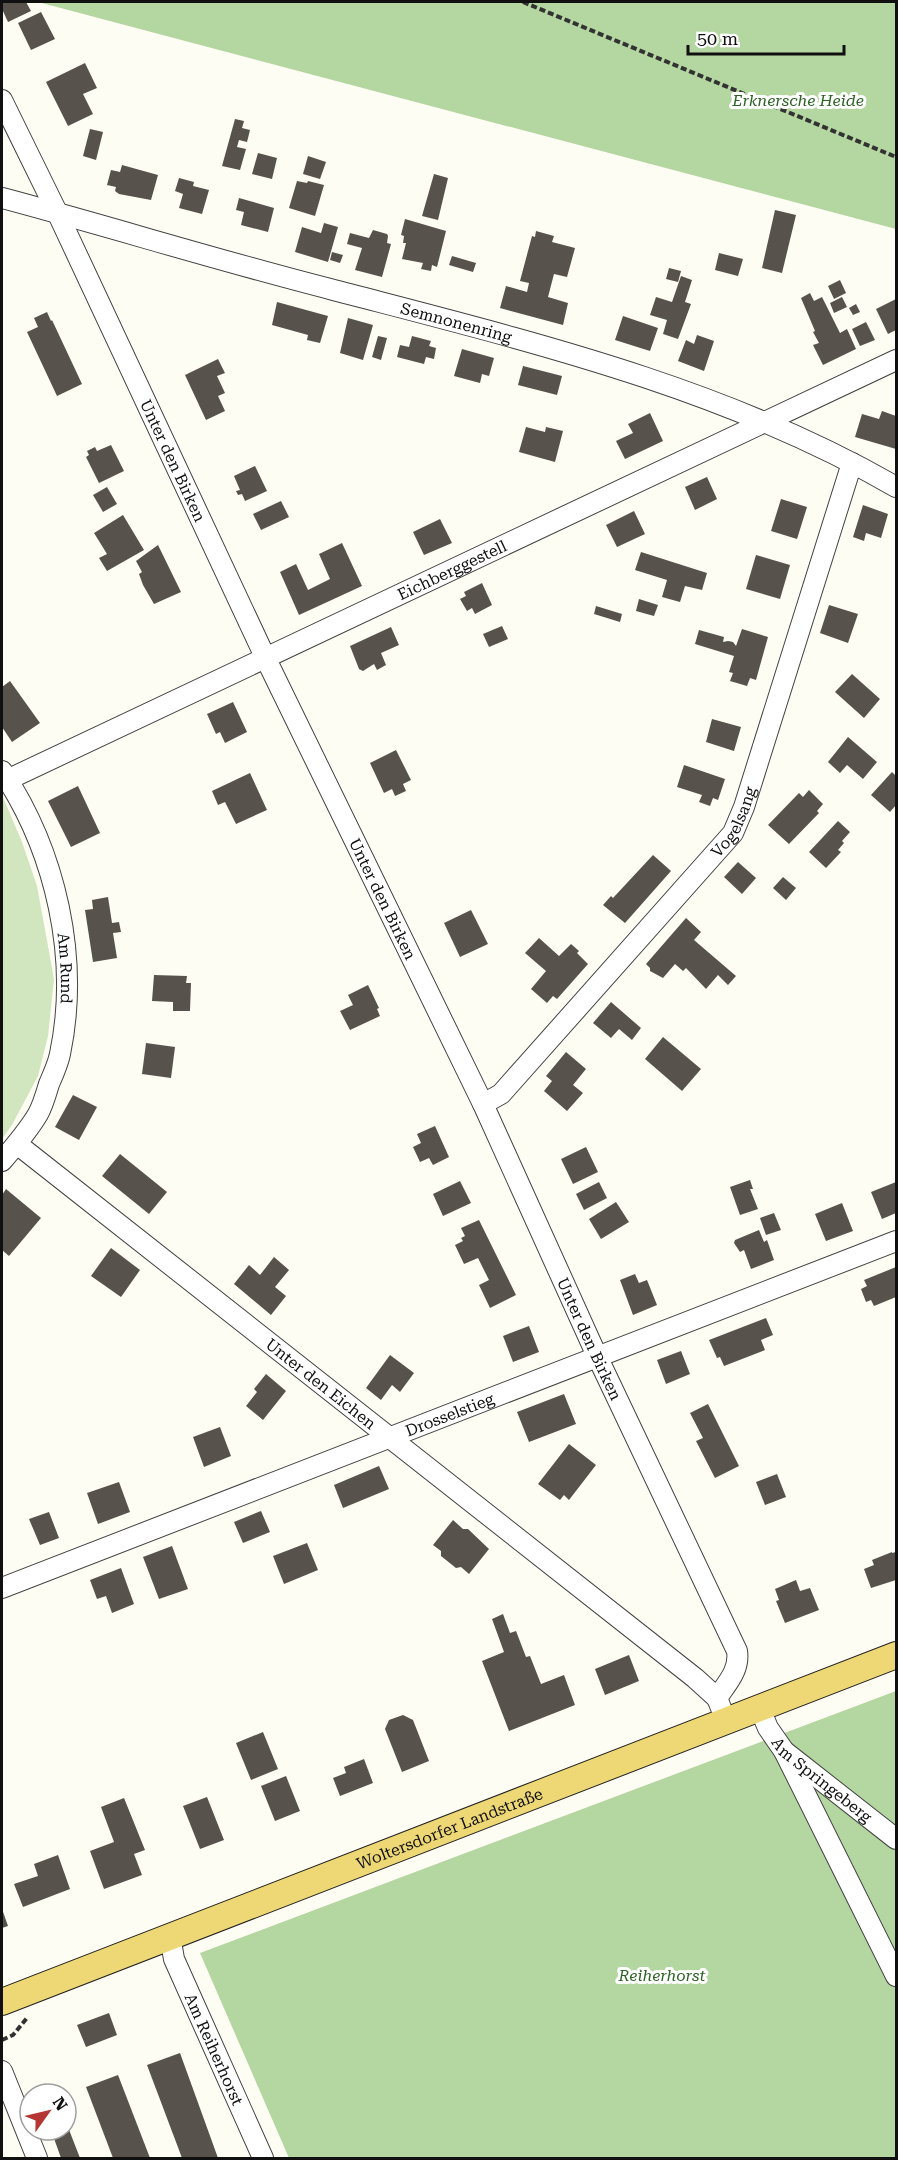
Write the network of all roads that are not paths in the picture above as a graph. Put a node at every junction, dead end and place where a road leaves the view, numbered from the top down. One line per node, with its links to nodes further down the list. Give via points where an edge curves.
1 (2, 100): 3 (street, Unter den Birken)
2 (2, 198): 3 (street, Semnonenring)
3 (57, 212): 5 (street, Semnonenring, via 289,279 579,355 678,388); 8 (street, Unter den Birken)
4 (897, 360): 5 (street, Eichberggestell)
5 (764, 423): 6 (street, Semnonenring); 8 (street, Eichberggestell)
6 (852, 463): 7 (street, Semnonenring); 10 (street, Vogelsang, via 733,833 501,1094)
7 (897, 487)
8 (266, 659): 9 (street, Eichberggestell); 10 (street, Unter den Birken)
9 (4, 775): 11 (street, Am Rund, via 41,845 57,896 67,1006 60,1056 39,1113)
10 (483, 1104): 14 (street, Unter den Birken)
11 (17, 1144): 12 (street, Am Rund); 15 (street, Unter den Eichen)
12 (2, 1161)
13 (897, 1240): 14 (street, Drosselstieg)
14 (597, 1356): 15 (street, Drosselstieg); 18 (street, Unter den Birken, via 737,1652 735,1672)
15 (390, 1437): 16 (street, Drosselstieg); 18 (street, Unter den Eichen)
16 (2, 1588)
17 (897, 1655): 19 (main road, Woltersdorfer Landstraße)
18 (717, 1698): 20 (street, Unter den Eichen)
19 (760, 1709): 20 (main road, Woltersdorfer Landstraße); 21 (street, Am Springeberg)
20 (726, 1721): 23 (main road, Woltersdorfer Landstraße)
21 (784, 1751): 22 (street, Am Springeberg); 24 (street)
22 (897, 1839)
23 (170, 1936): 25 (main road, Woltersdorfer Landstraße); 28 (street, Am Reiherhorst, via 174,1959)
24 (897, 1976)
25 (2, 2002)
26 (4, 2087): 27 (street)
27 (37, 2158)
28 (263, 2158)

